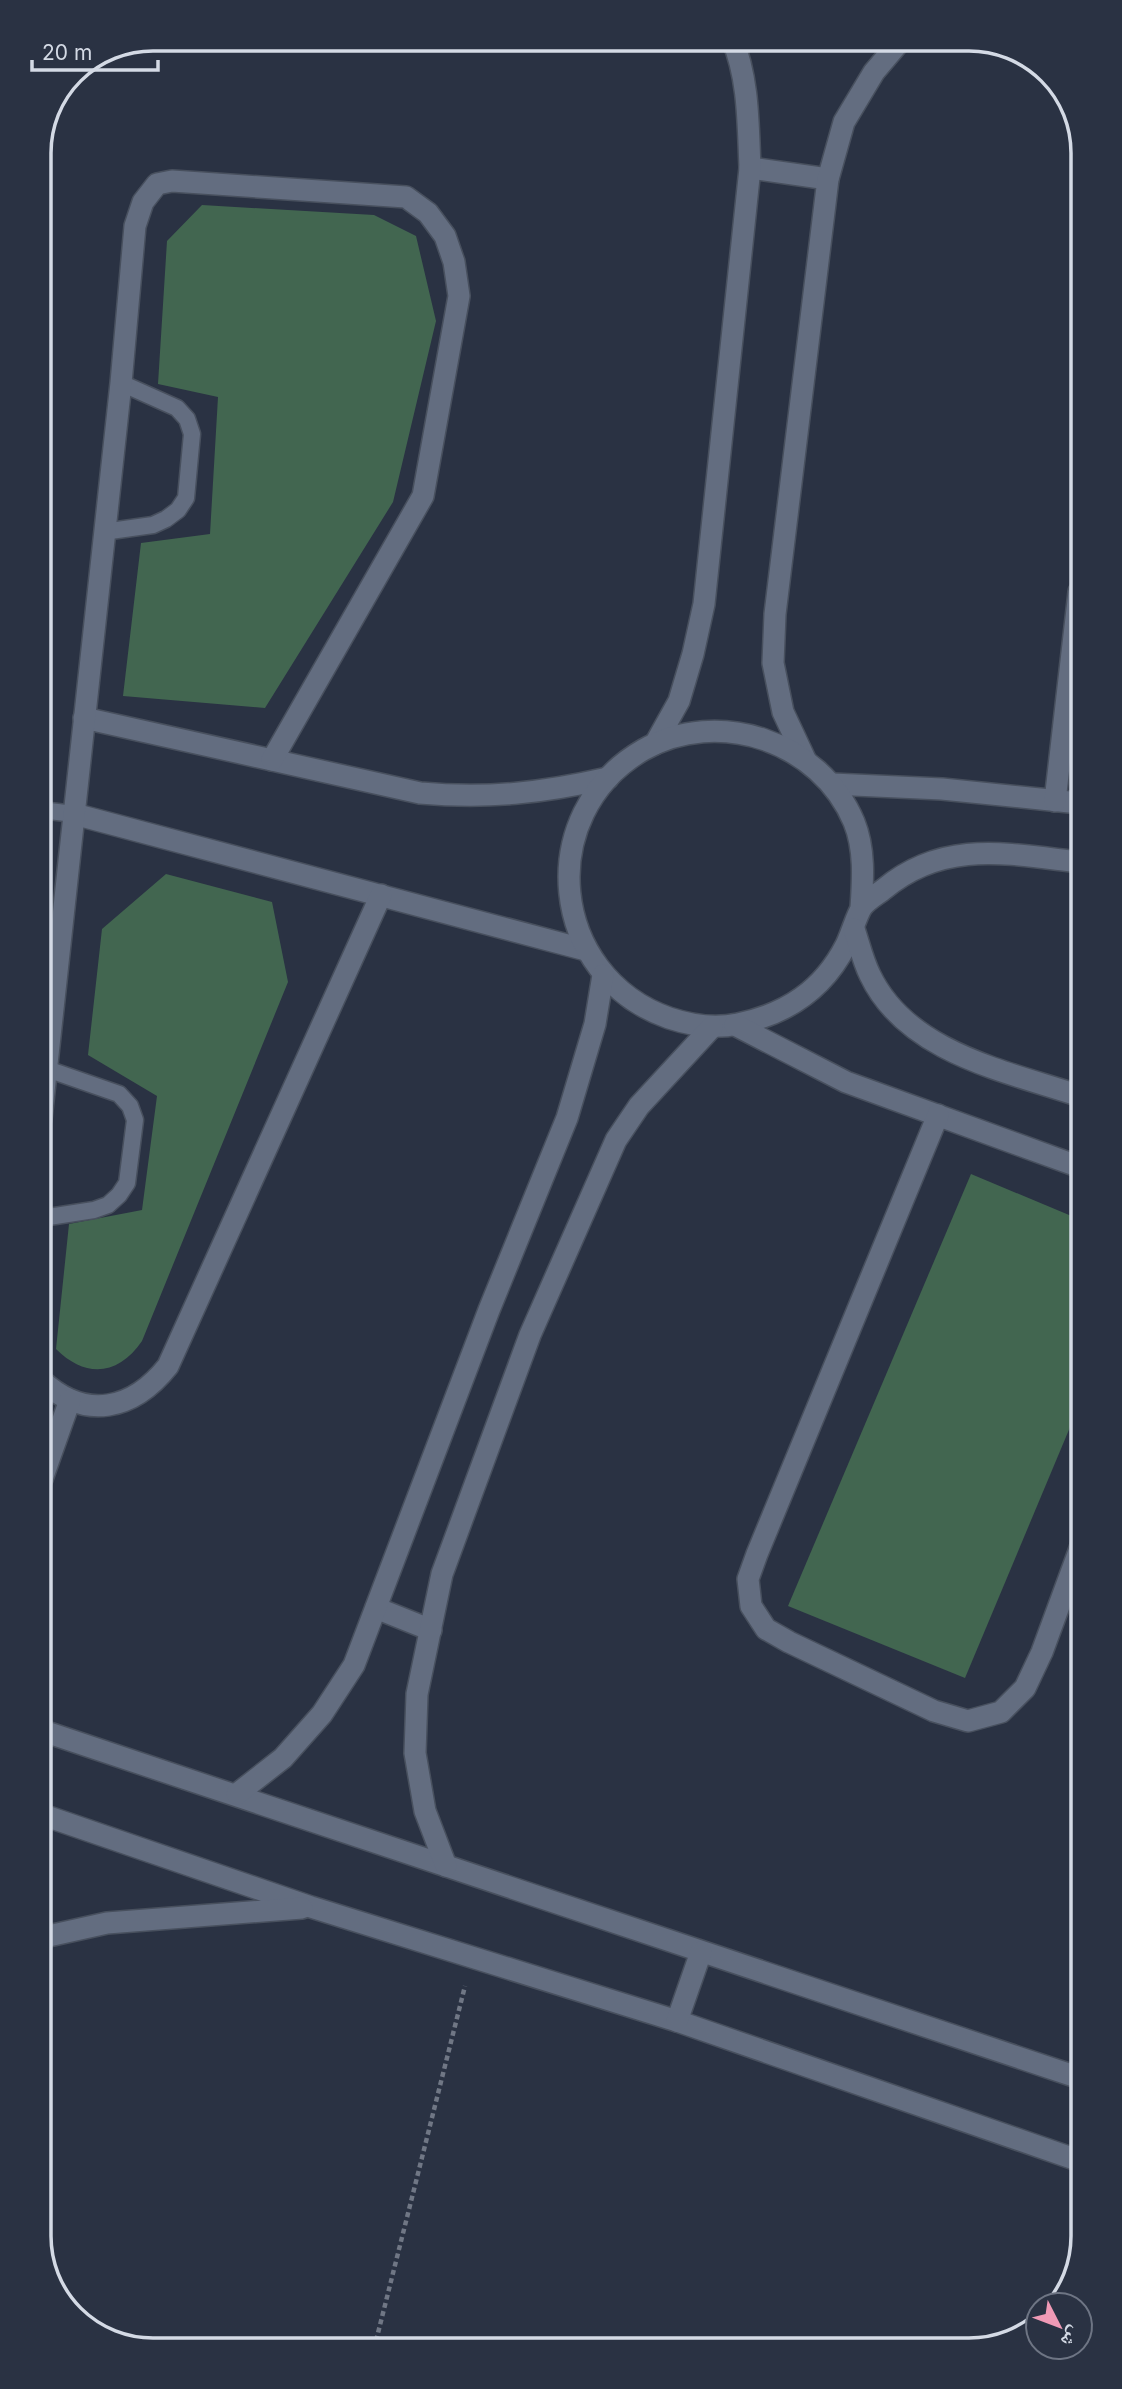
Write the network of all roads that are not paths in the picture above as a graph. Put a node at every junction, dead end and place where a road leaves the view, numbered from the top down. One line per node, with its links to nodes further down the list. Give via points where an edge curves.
1 (737, 51): 3 (street, via 748,111)
2 (892, 51): 4 (street, via 844,122)
3 (750, 168): 4 (street); 9 (street, via 704,604 679,701)
4 (828, 179): 10 (street, via 775,614 773,663 783,712)
5 (121, 383): 6 (street); 6 (lane, via 177,408 187,419 192,433 186,498 166,519); 11 (street, via 135,226 143,202 157,184 172,181 405,197 428,213 445,236 459,296 423,496)
6 (103, 532): 8 (street)
7 (1071, 662): 14 (street)
8 (84, 718): 11 (street); 17 (street)
9 (655, 744): 10 (street, via 705,730 758,736); 12 (street, via 629,758)
10 (806, 759): 13 (street)
11 (272, 760): 12 (street, via 420,793 467,797 558,789)
12 (608, 778): 22 (street, via 576,831 569,861 574,922)
13 (832, 784): 14 (street); 20 (street, via 854,822 864,864)
14 (1055, 801): 15 (street)
15 (1071, 802)
16 (51, 811): 17 (lane)
17 (74, 814): 19 (street); 26 (street)
18 (1071, 861): 20 (street, via 980,852 941,858 904,873)
19 (381, 895): 22 (street); 33 (street, via 168,1366 154,1383 125,1401 92,1405)
20 (861, 908): 21 (street)
21 (855, 929): 24 (street, via 835,966 808,994 774,1015); 28 (street, via 870,976 915,1030 944,1049)
22 (586, 950): 23 (street)
23 (603, 975): 25 (street, via 626,997 653,1012); 36 (street, via 595,1024 567,1118)
24 (736, 1025): 25 (street); 29 (street, via 846,1082)
25 (712, 1027): 37 (street, via 639,1106 616,1140 530,1335 442,1574)
26 (51, 1031)
27 (51, 1070): 31 (lane, via 120,1094 135,1120 127,1182 119,1195 94,1210)
28 (1071, 1093)
29 (938, 1115): 30 (street); 35 (street, via 757,1554 748,1579 751,1606 766,1629 789,1642 934,1711 968,1721 1001,1712 1025,1688)
30 (1071, 1164)
31 (51, 1217)
32 (51, 1387): 33 (street)
33 (70, 1400): 34 (street)
34 (51, 1456)
35 (1071, 1575)
36 (376, 1608): 37 (street); 39 (street, via 354,1665 322,1714 283,1758)
37 (431, 1630): 41 (street, via 417,1694 415,1753 425,1811)
38 (51, 1734): 39 (street)
39 (237, 1794): 41 (street)
40 (51, 1818): 42 (street)
41 (446, 1866): 44 (street)
42 (311, 1907): 43 (street, via 107,1923); 45 (street)
43 (51, 1935)
44 (701, 1952): 45 (street); 46 (street)
45 (677, 2021): 47 (street)
46 (1071, 2075)
47 (1071, 2158)

